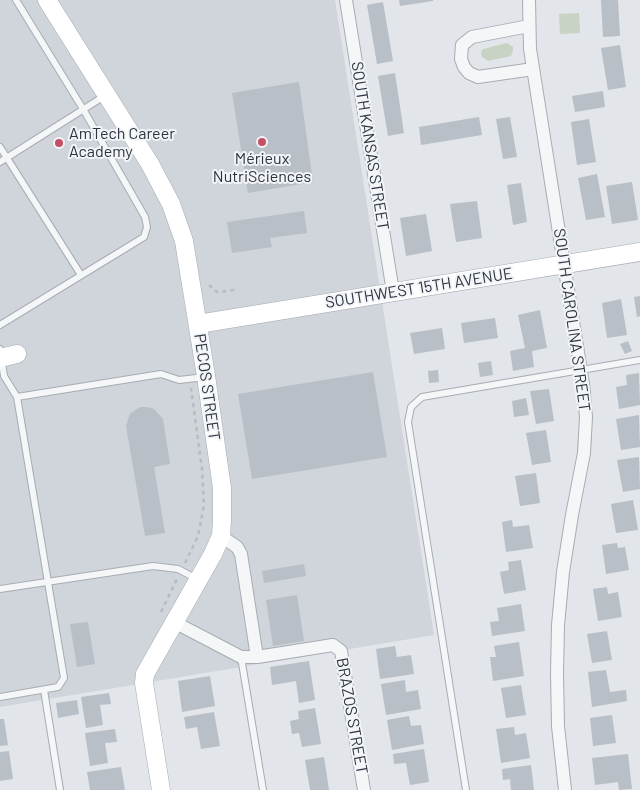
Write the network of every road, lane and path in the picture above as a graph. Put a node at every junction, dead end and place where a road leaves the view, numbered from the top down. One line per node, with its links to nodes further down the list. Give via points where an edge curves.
1 (16, 0): 8 (lane)
2 (47, 0): 7 (main road, PECOS STREET)
3 (346, 0): 17 (street, SOUTH KANSAS STREET)
4 (529, 0): 5 (street, SOUTH CAROLINA STREET)
5 (529, 26): 6 (street, SOUTH CAROLINA STREET); 6 (street, via 472,36 462,45 461,59 469,73 478,77)
6 (533, 69): 13 (street, SOUTH CAROLINA STREET)
7 (107, 94): 8 (lane); 18 (main road, PECOS STREET, via 171,204 184,241)
8 (83, 109): 10 (lane); 14 (lane, via 145,217 147,227 144,237)
9 (0, 147): 10 (lane)
10 (7, 158): 11 (lane); 14 (lane)
11 (0, 162)
12 (640, 252): 13 (main road, SOUTHWEST 15TH AVENUE)
13 (565, 265): 17 (main road, SOUTHWEST 15TH AVENUE); 22 (street, SOUTH CAROLINA STREET)
14 (81, 275): 19 (lane)
15 (209, 285): 16 (path, via 217,292)
16 (235, 290)
17 (394, 292): 18 (main road, SOUTHWEST 15TH AVENUE)
18 (198, 324): 23 (main road, PECOS STREET)
19 (0, 325)
20 (5, 354): 24 (lane, via 4,376)
21 (640, 360): 22 (lane)
22 (581, 370): 39 (lane, via 422,397 412,407 408,422); 40 (street, SOUTH CAROLINA STREET, via 586,417 584,453 572,515 558,625 558,726)
23 (198, 378): 24 (lane, via 179,380 161,374); 25 (main road, PECOS STREET, via 222,488); 26 (path, via 204,505 198,536)
24 (17, 397): 28 (lane)
25 (221, 536): 27 (main road, PECOS STREET); 32 (street, via 237,547 241,554)
26 (181, 571): 27 (lane); 28 (lane, via 153,566); 30 (path)
27 (200, 580): 30 (main road, PECOS STREET)
28 (48, 582): 29 (lane); 33 (lane, via 64,678 58,687)
29 (0, 589)
30 (167, 619): 31 (street); 36 (main road, PECOS STREET, via 144,683)
31 (240, 656): 32 (street, BRAZOS STREET); 37 (lane)
32 (257, 657): 38 (street, BRAZOS STREET, via 333,645 341,650)
33 (44, 690): 34 (lane); 35 (lane)
34 (0, 697)
35 (60, 790)
36 (161, 790)
37 (263, 790)
38 (364, 790)
39 (466, 790)
40 (565, 790)

